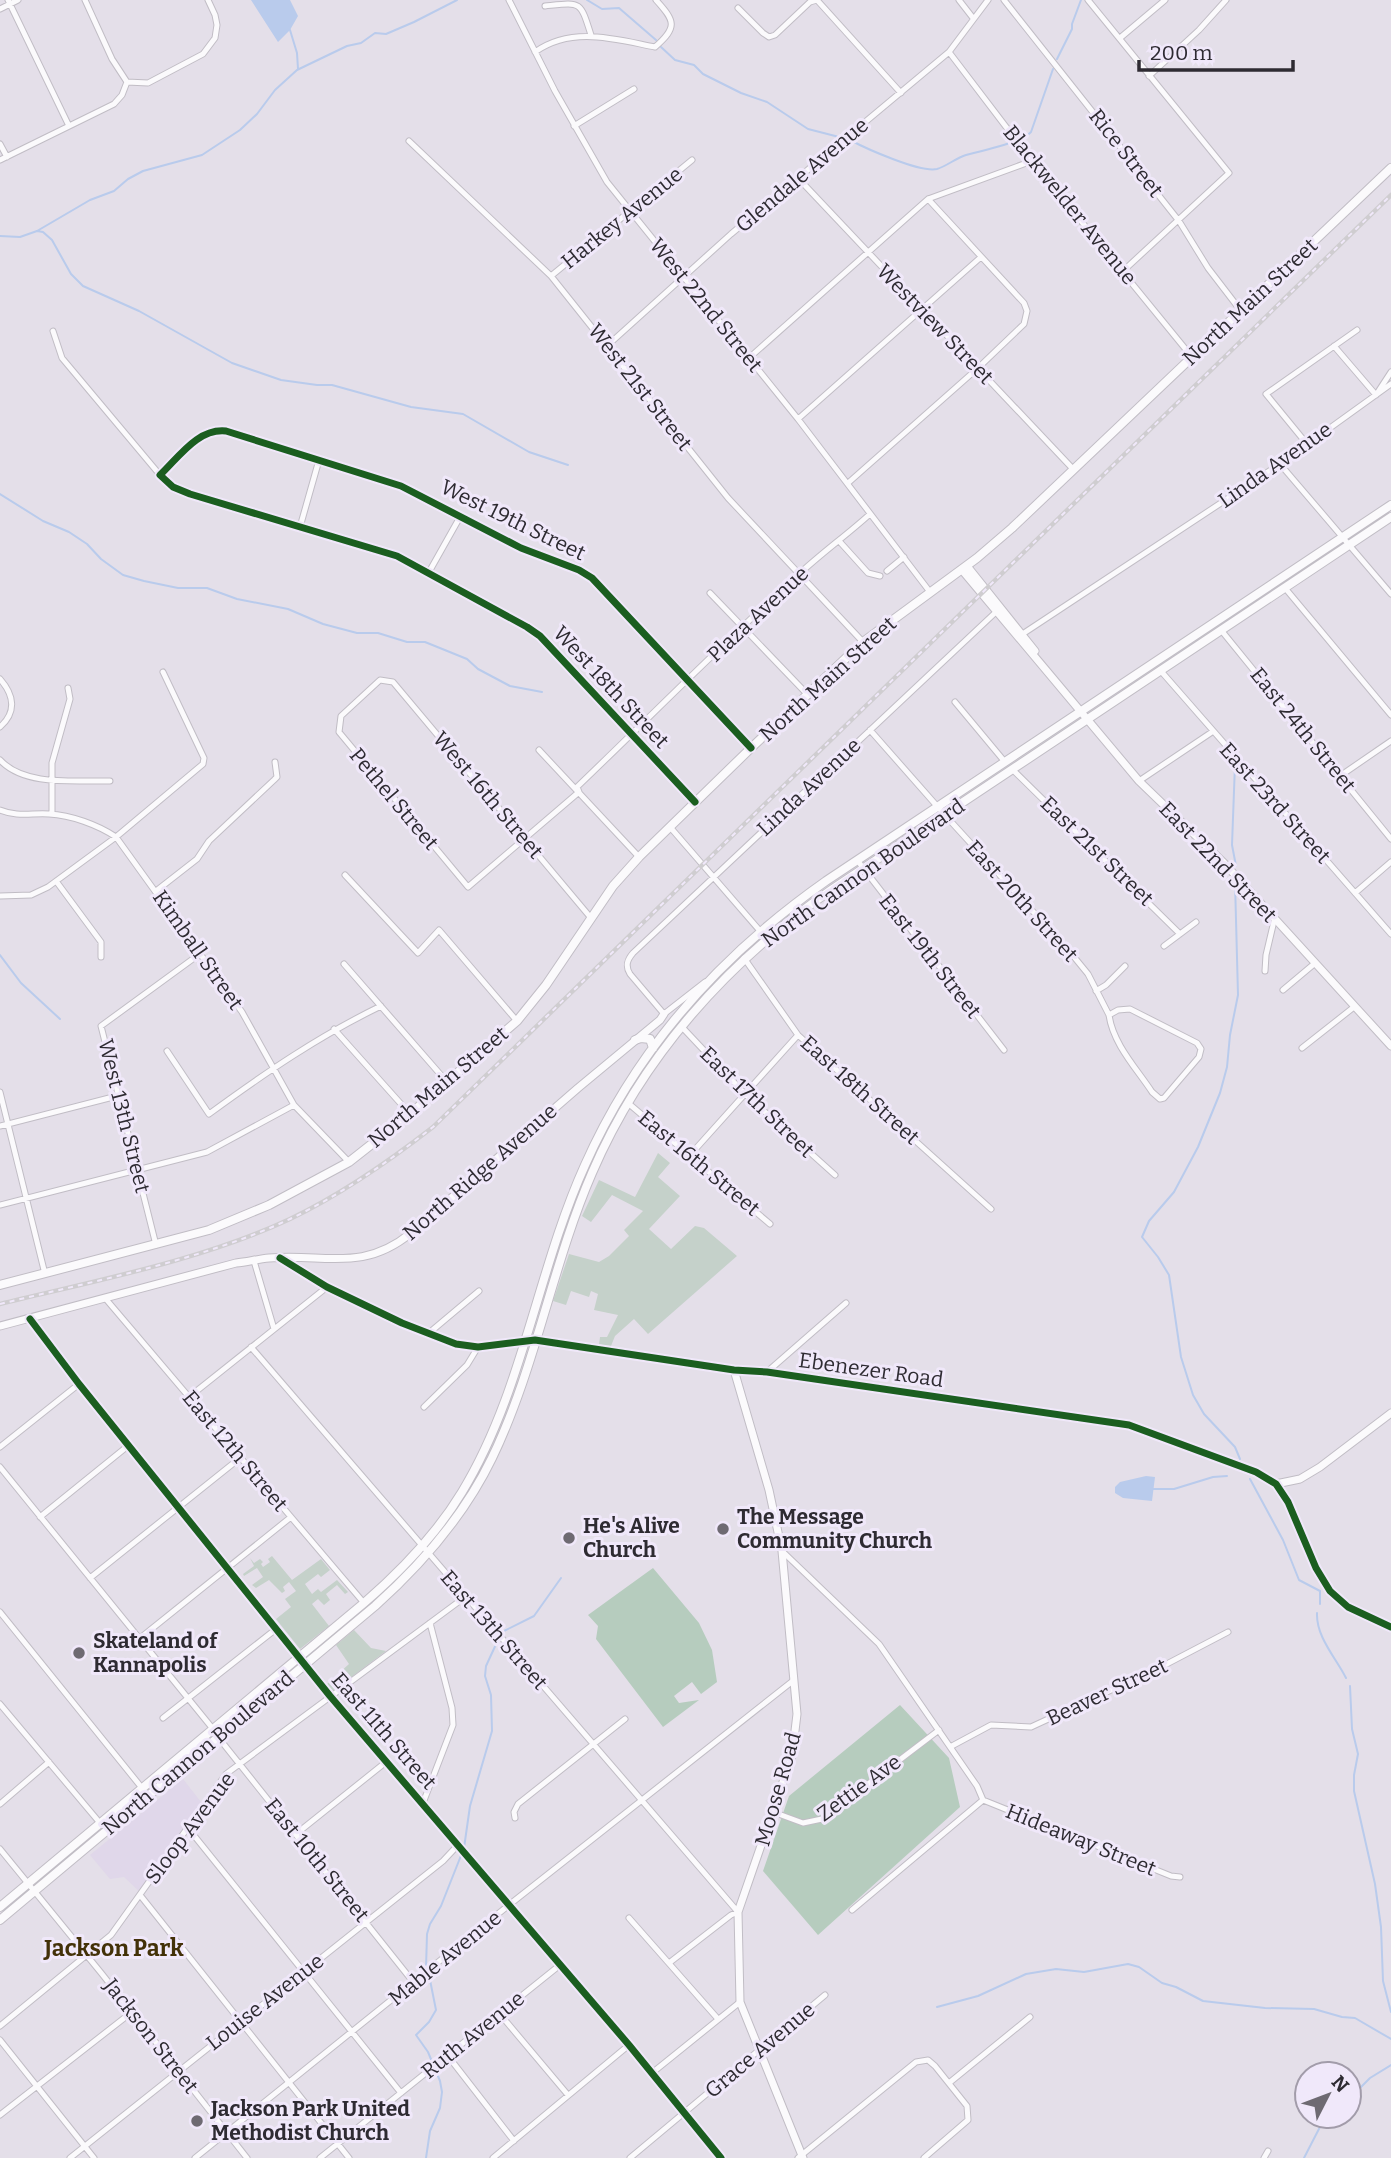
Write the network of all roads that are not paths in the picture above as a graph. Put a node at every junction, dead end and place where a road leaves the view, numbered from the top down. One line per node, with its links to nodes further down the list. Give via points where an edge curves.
1 (19, 0): 13 (street)
2 (85, 0): 23 (street)
3 (208, 0): 23 (street, via 217,25 215,38 203,54 148,83)
4 (509, 0): 20 (street, West 22nd Street)
5 (656, 0): 18 (street, via 671,16 672,27 655,47)
6 (817, 0): 15 (street, via 769,37); 25 (street)
7 (959, 0): 17 (street)
8 (988, 0): 17 (street, Glendale Avenue)
9 (1004, 0): 38 (street, Rice Street)
10 (1088, 0): 19 (street)
11 (1165, 0): 19 (street)
12 (1226, 0): 22 (street)
13 (9, 2): 16 (street); 26 (street)
14 (545, 6): 18 (street, via 578,5)
15 (738, 8)
16 (0, 9)
17 (974, 18): 21 (street, Glendale Avenue)
18 (591, 35): 20 (street, via 550,43)
19 (1120, 38): 22 (street)
20 (535, 52): 27 (street, West 22nd Street)
21 (949, 52): 25 (street, Glendale Avenue); 33 (street, Blackwelder Avenue)
22 (1149, 76): 38 (street, via 1228,173)
23 (127, 82): 26 (street, via 114,104)
24 (634, 89): 27 (street)
25 (901, 93): 35 (street, Glendale Avenue)
26 (69, 126): 30 (street)
27 (574, 126): 37 (street, West 22nd Street)
28 (409, 141): 42 (street, West 21st Street)
29 (0, 144): 30 (street)
30 (7, 157): 31 (street)
31 (0, 160)
32 (692, 160): 37 (street, Harkey Avenue)
33 (1032, 161): 36 (street); 41 (street, Blackwelder Avenue)
34 (1391, 168): 45 (main road, North Main Street)
35 (798, 178): 39 (street, Westview Street); 43 (street, Glendale Avenue)
36 (928, 199): 39 (street); 40 (street)
37 (630, 211): 42 (street, Harkey Avenue); 43 (street, West 22nd Street)
38 (1179, 221): 41 (street); 45 (street, Rice Street)
39 (867, 252): 44 (street, Westview Street); 51 (street)
40 (981, 257): 44 (street); 52 (street, via 1027,311 1024,324)
41 (1122, 272): 50 (street, Blackwelder Avenue)
42 (551, 276): 48 (street, West 21st Street)
43 (684, 278): 48 (street, Glendale Avenue); 51 (street, West 22nd Street)
44 (922, 309): 52 (street, Westview Street); 56 (street)
45 (1241, 311): 50 (main road, North Main Street)
46 (1357, 330): 49 (street)
47 (52, 331): 61 (street, West 18th Street, via 62,358)
48 (608, 345): 74 (street, West 21st Street, via 728,498)
49 (1334, 346): 55 (street); 57 (street, via 1266,394)
50 (1192, 357): 60 (main road, North Main Street)
51 (749, 358): 56 (street, West 22nd Street)
52 (978, 368): 60 (street, Westview Street); 62 (street)
53 (1391, 372): 55 (street)
54 (1391, 384): 55 (street, Linda Avenue)
55 (1376, 395): 57 (street, Linda Avenue)
56 (798, 419): 62 (street, West 22nd Street)
57 (1307, 444): 59 (street, Linda Avenue)
58 (319, 460): 61 (street, West 19th Street, via 215,430 196,440); 65 (street, West 19th Street, via 401,486); 67 (street)
59 (1280, 464): 68 (street); 84 (street, Linda Avenue)
60 (1073, 470): 71 (main road, North Main Street)
61 (160, 475): 67 (street, West 18th Street, via 190,494)
62 (848, 483): 64 (street, West 22nd Street)
63 (1391, 505): 68 (main road, North Cannon Boulevard)
64 (870, 513): 69 (street, Plaza Avenue); 70 (street, West 22nd Street)
65 (460, 517): 73 (street); 90 (street, West 19th Street, via 592,578)
66 (1391, 517): 68 (main road, North Cannon Boulevard)
67 (300, 527): 73 (street, West 18th Street, via 397,556)
68 (1345, 541): 76 (main road, North Cannon Boulevard); 79 (street); 81 (main road, North Cannon Boulevard)
69 (840, 542): 74 (street, Plaza Avenue); 75 (street, via 868,573)
70 (904, 557): 72 (street); 77 (street, West 22nd Street)
71 (965, 568): 77 (main road, North Main Street); 80 (street, East 22nd Street); 84 (street, East 22nd Street)
72 (887, 571)
73 (429, 572): 99 (street, West 18th Street, via 540,636)
74 (799, 573): 82 (street, Plaza Avenue); 85 (street, West 21st Street)
75 (880, 576)
76 (1285, 587): 83 (main road, North Cannon Boulevard); 95 (street)
77 (930, 592): 85 (main road, North Main Street)
78 (710, 593): 82 (street)
79 (1391, 594)
80 (997, 611): 84 (street, East 22nd Street); 97 (street, Linda Avenue)
81 (1214, 622): 83 (street, East 24th Street); 94 (main road, North Cannon Boulevard)
82 (743, 627): 90 (street, Plaza Avenue); 92 (street)
83 (1221, 630): 86 (main road, North Cannon Boulevard); 107 (street, East 24th Street)
84 (1021, 636): 94 (street, East 22nd Street)
85 (863, 642): 92 (main road, North Main Street)
86 (1160, 670): 94 (main road, North Cannon Boulevard); 98 (street, East 23rd Street)
87 (163, 673): 117 (street, via 205,761)
88 (0, 679): 96 (street, via 13,703)
89 (380, 680): 118 (street, West 16th Street, via 393,682); 127 (street, Pethel Street, via 341,716 339,732)
90 (687, 682): 99 (street, Plaza Avenue); 101 (street, West 19th Street)
91 (68, 688): 108 (street, via 70,699 52,763)
92 (807, 694): 101 (main road, North Main Street)
93 (955, 702): 105 (street)
94 (1084, 715): 105 (main road, North Cannon Boulevard); 106 (main road, North Cannon Boulevard); 110 (street, East 22nd Street)
95 (1391, 715)
96 (0, 727)
97 (870, 730): 114 (street, East 20th Street); 125 (street, Linda Avenue)
98 (1212, 732): 110 (street); 129 (street, East 23rd Street)
99 (632, 735): 111 (street, Plaza Avenue, via 578,787); 112 (street, West 18th Street)
100 (1391, 741): 107 (street)
101 (751, 748): 112 (main road, North Main Street)
102 (539, 750): 111 (street)
103 (0, 760): 108 (street, via 26,776)
104 (275, 762): 128 (street, via 277,777 209,841 197,859)
105 (1005, 762): 114 (main road, North Cannon Boulevard)
106 (1012, 769): 114 (main road, North Cannon Boulevard); 135 (street, East 21st Street)
107 (1340, 776): 119 (street, East 24th Street)
108 (52, 779): 109 (street); 115 (street)
109 (110, 781)
110 (1139, 781): 132 (street, East 22nd Street)
111 (579, 792): 118 (street, Plaza Avenue); 120 (street)
112 (695, 802): 116 (main road, North Main Street)
113 (0, 810): 115 (street, Kimball Street, via 14,815)
114 (941, 811): 121 (main road, North Cannon Boulevard); 123 (main road, North Cannon Boulevard); 148 (street, East 20th Street, via 1070,952)
115 (52, 814): 117 (street, Kimball Street, via 101,827)
116 (670, 827): 120 (main road, North Main Street); 125 (street)
117 (116, 837): 126 (street); 128 (street, Kimball Street)
118 (526, 839): 127 (street, Plaza Avenue); 131 (street, West 16th Street)
119 (1391, 839)
120 (639, 857): 131 (main road, North Main Street)
121 (857, 860): 123 (street, East 19th Street); 134 (main road, North Cannon Boulevard)
122 (1391, 862): 129 (street)
123 (862, 869): 137 (main road, North Cannon Boulevard); 161 (street, East 19th Street)
124 (345, 875): 153 (street, via 418,953 439,930)
125 (713, 877): 134 (street); 151 (street, Linda Avenue, via 633,953 626,966)
126 (56, 881): 130 (street, via 31,895); 140 (street, via 102,942)
127 (468, 887)
128 (156, 891): 139 (street, Kimball Street)
129 (1355, 893): 136 (street, East 23rd Street)
130 (0, 896)
131 (591, 918): 153 (main road, North Main Street)
132 (1275, 921): 143 (street, East 22nd Street); 145 (street)
133 (1196, 922): 135 (street)
134 (760, 931): 137 (street); 146 (main road, North Cannon Boulevard)
135 (1180, 934): 138 (street)
136 (1391, 934)
137 (767, 939): 141 (main road, North Cannon Boulevard)
138 (1164, 946)
139 (201, 953): 163 (street, Kimball Street); 167 (street, West 13th Street, via 101,1026)
140 (101, 957)
141 (744, 958): 154 (main road, North Cannon Boulevard); 156 (street, East 18th Street)
142 (344, 964): 149 (street)
143 (1314, 964): 147 (street); 150 (street, East 22nd Street)
144 (1125, 966): 148 (street)
145 (1265, 971)
146 (715, 973): 151 (street, North Ridge Avenue); 159 (main road, North Cannon Boulevard)
147 (1283, 990)
148 (1096, 991): 152 (street, East 20th Street)
149 (381, 1006): 155 (street); 164 (street)
150 (1354, 1007): 158 (street, East 22nd Street); 160 (street)
151 (664, 1014): 157 (street, North Ridge Avenue)
152 (1109, 1015): 152 (street, East 20th Street, via 1130,1009 1201,1049 1164,1098 1153,1093 1118,1042)
153 (517, 1021): 164 (main road, North Main Street)
154 (681, 1026): 166 (street, East 17th Street); 168 (main road, North Cannon Boulevard)
155 (334, 1029): 163 (street); 170 (street)
156 (798, 1035): 166 (street); 179 (street, East 18th Street)
157 (635, 1040): 159 (main road, via 650,1040); 182 (street, North Ridge Avenue, via 399,1243 363,1257)
158 (1391, 1046)
159 (653, 1048): 195 (main road, North Cannon Boulevard, via 620,1097 584,1166)
160 (1302, 1048)
161 (1004, 1050)
162 (167, 1051): 163 (street, via 209,1114)
163 (273, 1067): 169 (street, Kimball Street)
164 (447, 1082): 170 (main road, North Main Street)
165 (0, 1092): 171 (street)
166 (745, 1094): 173 (street); 176 (street, East 17th Street)
167 (117, 1096): 171 (street); 175 (street, West 13th Street)
168 (628, 1103): 173 (street, East 16th Street); 194 (main road, North Cannon Boulevard, via 591,1175)
169 (294, 1105): 174 (street, Kimball Street); 175 (street, via 207,1152)
170 (410, 1114): 174 (main road, North Main Street)
171 (9, 1124): 172 (street); 177 (street)
172 (0, 1126)
173 (691, 1154): 180 (street, East 16th Street)
174 (349, 1162): 181 (main road, North Main Street, via 270,1206)
175 (136, 1171): 177 (street); 181 (street, West 13th Street)
176 (835, 1175)
177 (26, 1200): 178 (street); 184 (street)
178 (0, 1205)
179 (991, 1209)
180 (770, 1224)
181 (156, 1245): 184 (main road, North Main Street)
182 (280, 1258): 183 (street, North Ridge Avenue); 186 (street, Ebenezer Road)
183 (254, 1261): 188 (street, North Ridge Avenue); 192 (street)
184 (45, 1274): 185 (main road, North Main Street)
185 (0, 1285)
186 (327, 1287): 192 (street); 193 (street, Ebenezer Road)
187 (479, 1291): 193 (street)
188 (105, 1298): 190 (street, North Ridge Avenue); 201 (street, East 12th Street)
189 (846, 1303): 199 (street)
190 (30, 1319): 191 (street, North Ridge Avenue); 200 (street, East 11th Street)
191 (0, 1326)
192 (274, 1329): 196 (street)
193 (429, 1333): 197 (street, Ebenezer Road)
194 (535, 1339): 195 (street, Ebenezer Road); 198 (street, Ebenezer Road); 214 (main road, North Cannon Boulevard, via 492,1459)
195 (524, 1341): 197 (street, Ebenezer Road); 212 (main road, North Cannon Boulevard, via 482,1456)
196 (251, 1347): 201 (street); 212 (street, East 13th Street)
197 (478, 1347): 202 (street, via 467,1365)
198 (734, 1370): 199 (street, Ebenezer Road); 213 (street, Moose Road)
199 (766, 1372): 208 (street, Ebenezer Road, via 1129,1425 1256,1472)
200 (79, 1384): 204 (street, East 11th Street); 205 (street)
201 (189, 1397): 206 (street, East 12th Street)
202 (424, 1407)
203 (1391, 1413): 208 (street, via 1310,1473)
204 (129, 1445): 209 (street, East 11th Street); 210 (street)
205 (0, 1447)
206 (240, 1458): 209 (street); 211 (street, East 12th Street)
207 (0, 1467): 210 (street, East 10th Street)
208 (1276, 1484): 221 (street, via 1330,1591 1348,1607)
209 (178, 1507): 215 (street, East 11th Street); 216 (street)
210 (40, 1517): 216 (street, East 10th Street)
211 (291, 1517): 215 (street); 218 (street, East 12th Street)
212 (422, 1547): 214 (street, East 13th Street); 218 (main road, North Cannon Boulevard)
213 (782, 1551): 226 (street, Moose Road); 232 (street, via 879,1644)
214 (428, 1555): 217 (street, East 13th Street); 225 (main road, North Cannon Boulevard, via 382,1601)
215 (228, 1569): 222 (street, East 11th Street); 224 (street)
216 (90, 1578): 224 (street, East 10th Street)
217 (465, 1597): 220 (street, Sloop Avenue); 234 (street, East 13th Street)
218 (364, 1603): 225 (main road, North Cannon Boulevard)
219 (0, 1612): 239 (street)
220 (430, 1623): 227 (street, Sloop Avenue); 243 (street, via 453,1725)
221 (1391, 1627)
222 (276, 1629): 225 (street, East 11th Street); 228 (street)
223 (1228, 1632): 235 (street, Beaver Street, via 1031,1727 991,1725)
224 (139, 1639): 228 (street, East 10th Street)
225 (302, 1661): 227 (street, East 11th Street); 233 (main road, North Cannon Boulevard)
226 (794, 1681): 241 (street, Mable Avenue); 244 (street, Moose Road, via 795,1742)
227 (330, 1696): 237 (street, East 11th Street); 238 (street, Sloop Avenue)
228 (187, 1699): 230 (street); 233 (street, East 10th Street)
229 (0, 1704): 236 (street)
230 (163, 1718)
231 (625, 1719): 234 (street)
232 (939, 1730): 235 (street); 244 (street, Zettie Ave, via 822,1819 803,1823)
233 (215, 1733): 238 (street, East 10th Street); 239 (main road, North Cannon Boulevard); 253 (main road, North Cannon Boulevard)
234 (592, 1744): 241 (street, East 13th Street); 245 (street, via 518,1804)
235 (950, 1747): 240 (street)
236 (49, 1762): 242 (street); 246 (street)
237 (386, 1762): 243 (street, East 11th Street); 248 (street)
238 (239, 1763): 247 (street, Sloop Avenue); 248 (street, East 10th Street)
239 (142, 1788): 246 (main road, North Cannon Boulevard)
240 (983, 1800): 251 (street, Hideaway Street); 257 (street)
241 (641, 1801): 255 (street, Mable Avenue); 258 (street, East 13th Street)
242 (0, 1804)
243 (423, 1804): 249 (street, East 11th Street)
244 (773, 1812): 258 (street, Moose Road)
245 (514, 1818)
246 (100, 1823): 252 (main road, North Cannon Boulevard)
247 (188, 1828): 254 (street, Sloop Avenue); 265 (street)
248 (296, 1834): 261 (street, East 10th Street)
249 (459, 1846): 255 (street, East 11th Street); 261 (street, Louise Avenue)
250 (0, 1849): 252 (street, Jackson Street)
251 (1180, 1877)
252 (27, 1883): 253 (street, Jackson Street); 256 (main road, North Cannon Boulevard)
253 (35, 1890): 260 (main road, North Cannon Boulevard); 262 (street, Jackson Street)
254 (140, 1895): 262 (street, Sloop Avenue, via 111,1935); 273 (street)
255 (509, 1905): 264 (street, East 11th Street); 266 (street, Mable Avenue)
256 (0, 1907)
257 (852, 1910)
258 (738, 1912): 263 (street); 268 (street, Moose Road)
259 (629, 1917): 263 (street)
260 (0, 1920)
261 (366, 1922): 265 (street, Louise Avenue); 266 (street, East 10th Street)
262 (87, 1956): 269 (street, Jackson Street); 274 (street, Sloop Avenue)
263 (669, 1963): 272 (street)
264 (560, 1965): 270 (street, Ruth Avenue); 277 (street, East 11th Street)
265 (304, 1971): 273 (street, Louise Avenue); 275 (street)
266 (414, 1983): 275 (street, Mable Avenue)
267 (825, 1995): 278 (street, Grace Avenue)
268 (740, 2002): 272 (street); 278 (street, Moose Road)
269 (132, 2012): 280 (street, Jackson Street); 284 (street)
270 (499, 2013): 279 (street, Ruth Avenue); 286 (street)
271 (1030, 2017): 283 (street)
272 (718, 2019): 281 (street)
273 (241, 2021): 280 (street, Louise Avenue); 282 (street)
274 (0, 2026)
275 (353, 2032): 282 (street, Mable Avenue); 285 (street)
276 (0, 2040): 284 (street)
277 (629, 2045): 281 (street, East 11th Street); 286 (street)
278 (759, 2051): 287 (street, Grace Avenue); 294 (street, Moose Road)
279 (447, 2056): 285 (street, Ruth Avenue); 290 (street)
280 (179, 2071): 289 (street, Jackson Street); 292 (street, Louise Avenue)
281 (652, 2073): 287 (street, East 11th Street)
282 (289, 2082): 289 (street, Mable Avenue); 291 (street)
283 (949, 2083): 294 (street, via 928,2060 916,2062); 304 (street, via 967,2106 968,2120)
284 (37, 2086): 288 (street); 292 (street)
285 (401, 2093): 291 (street, Ruth Avenue)
286 (568, 2095): 290 (street)
287 (685, 2113): 302 (street, Grace Avenue); 303 (street, East 11th Street)
288 (0, 2115)
289 (227, 2133): 297 (street, Mable Avenue); 298 (street, Jackson Street)
290 (514, 2141): 301 (street)
291 (337, 2143): 299 (street, Ruth Avenue); 300 (street)
292 (85, 2146): 295 (street, Louise Avenue); 296 (street)
293 (1268, 2151): 305 (street)
294 (801, 2157)
295 (70, 2158)
296 (94, 2158)
297 (195, 2158)
298 (247, 2158)
299 (320, 2158)
300 (349, 2158)
301 (493, 2158)
302 (630, 2158)
303 (721, 2158)
304 (924, 2158)
305 (1264, 2158)

